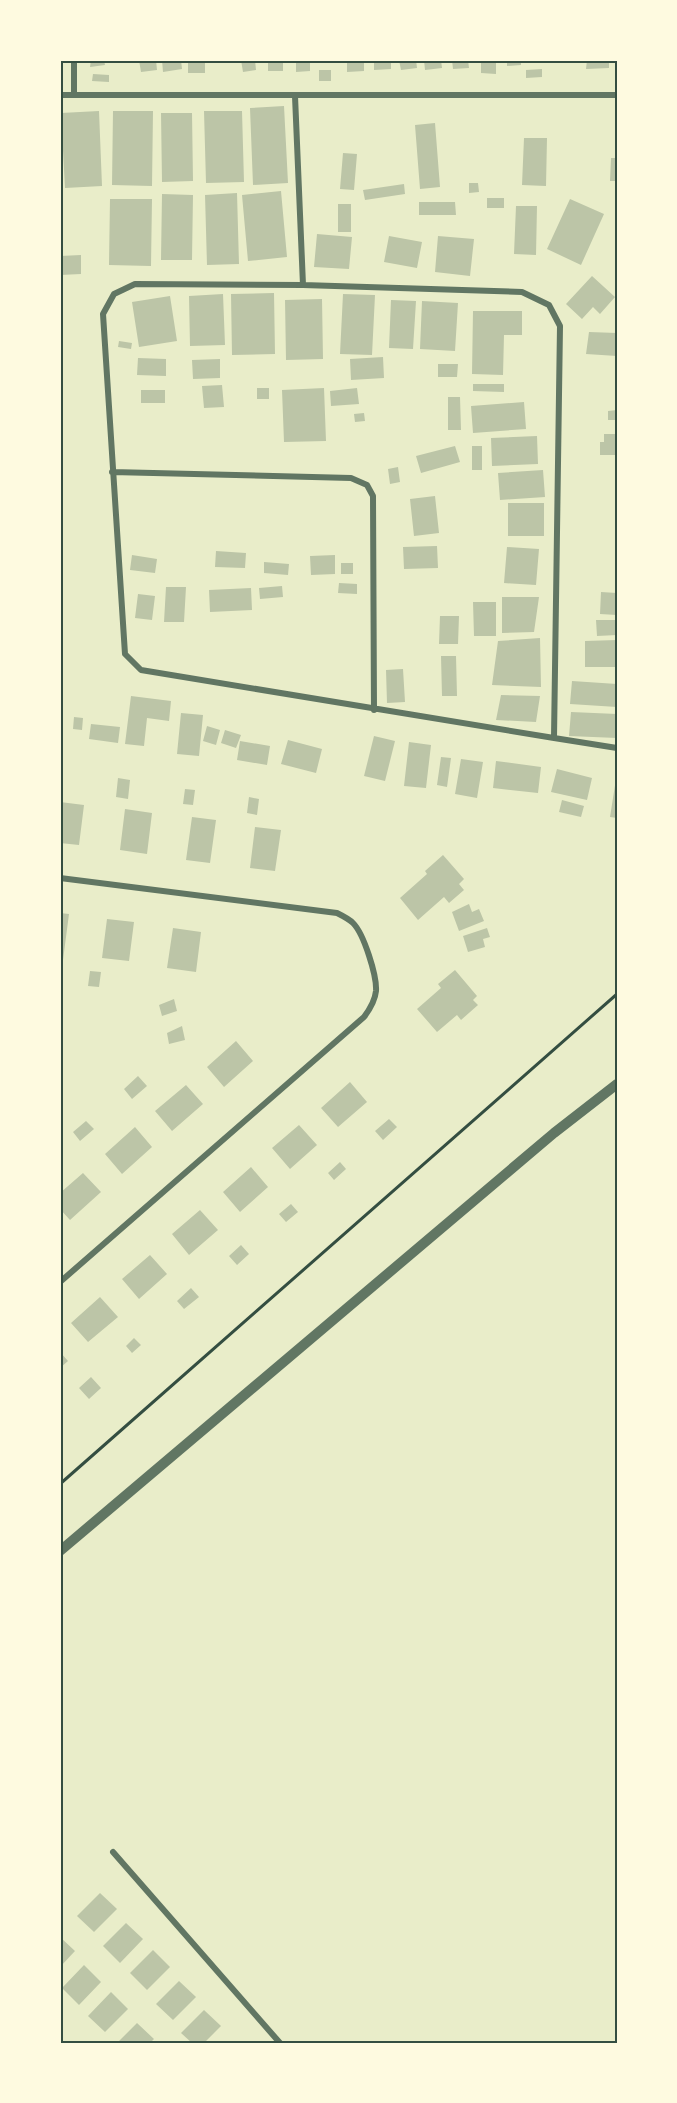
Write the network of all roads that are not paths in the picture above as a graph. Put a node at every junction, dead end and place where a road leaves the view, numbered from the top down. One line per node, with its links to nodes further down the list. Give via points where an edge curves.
1 (74, 60): 2 (street)
2 (74, 93): 3 (street); 5 (street)
3 (60, 94)
4 (617, 95): 5 (street)
5 (295, 96): 6 (street)
6 (303, 285): 7 (street, via 135,284 114,294 103,314); 9 (street, via 522,292 549,305 560,326)
7 (112, 472): 8 (street, via 124,654 129,661 141,670); 8 (street, via 351,478 367,485 373,496)
8 (374, 710): 9 (street)
9 (554, 738): 10 (street)
10 (617, 748)
11 (60, 878): 13 (street, via 337,913 354,923 359,932 375,976 376,992 364,1017)
12 (617, 1084): 14 (street)
13 (60, 1282)
14 (60, 1551)
15 (113, 1852): 16 (street)
16 (280, 2043)

